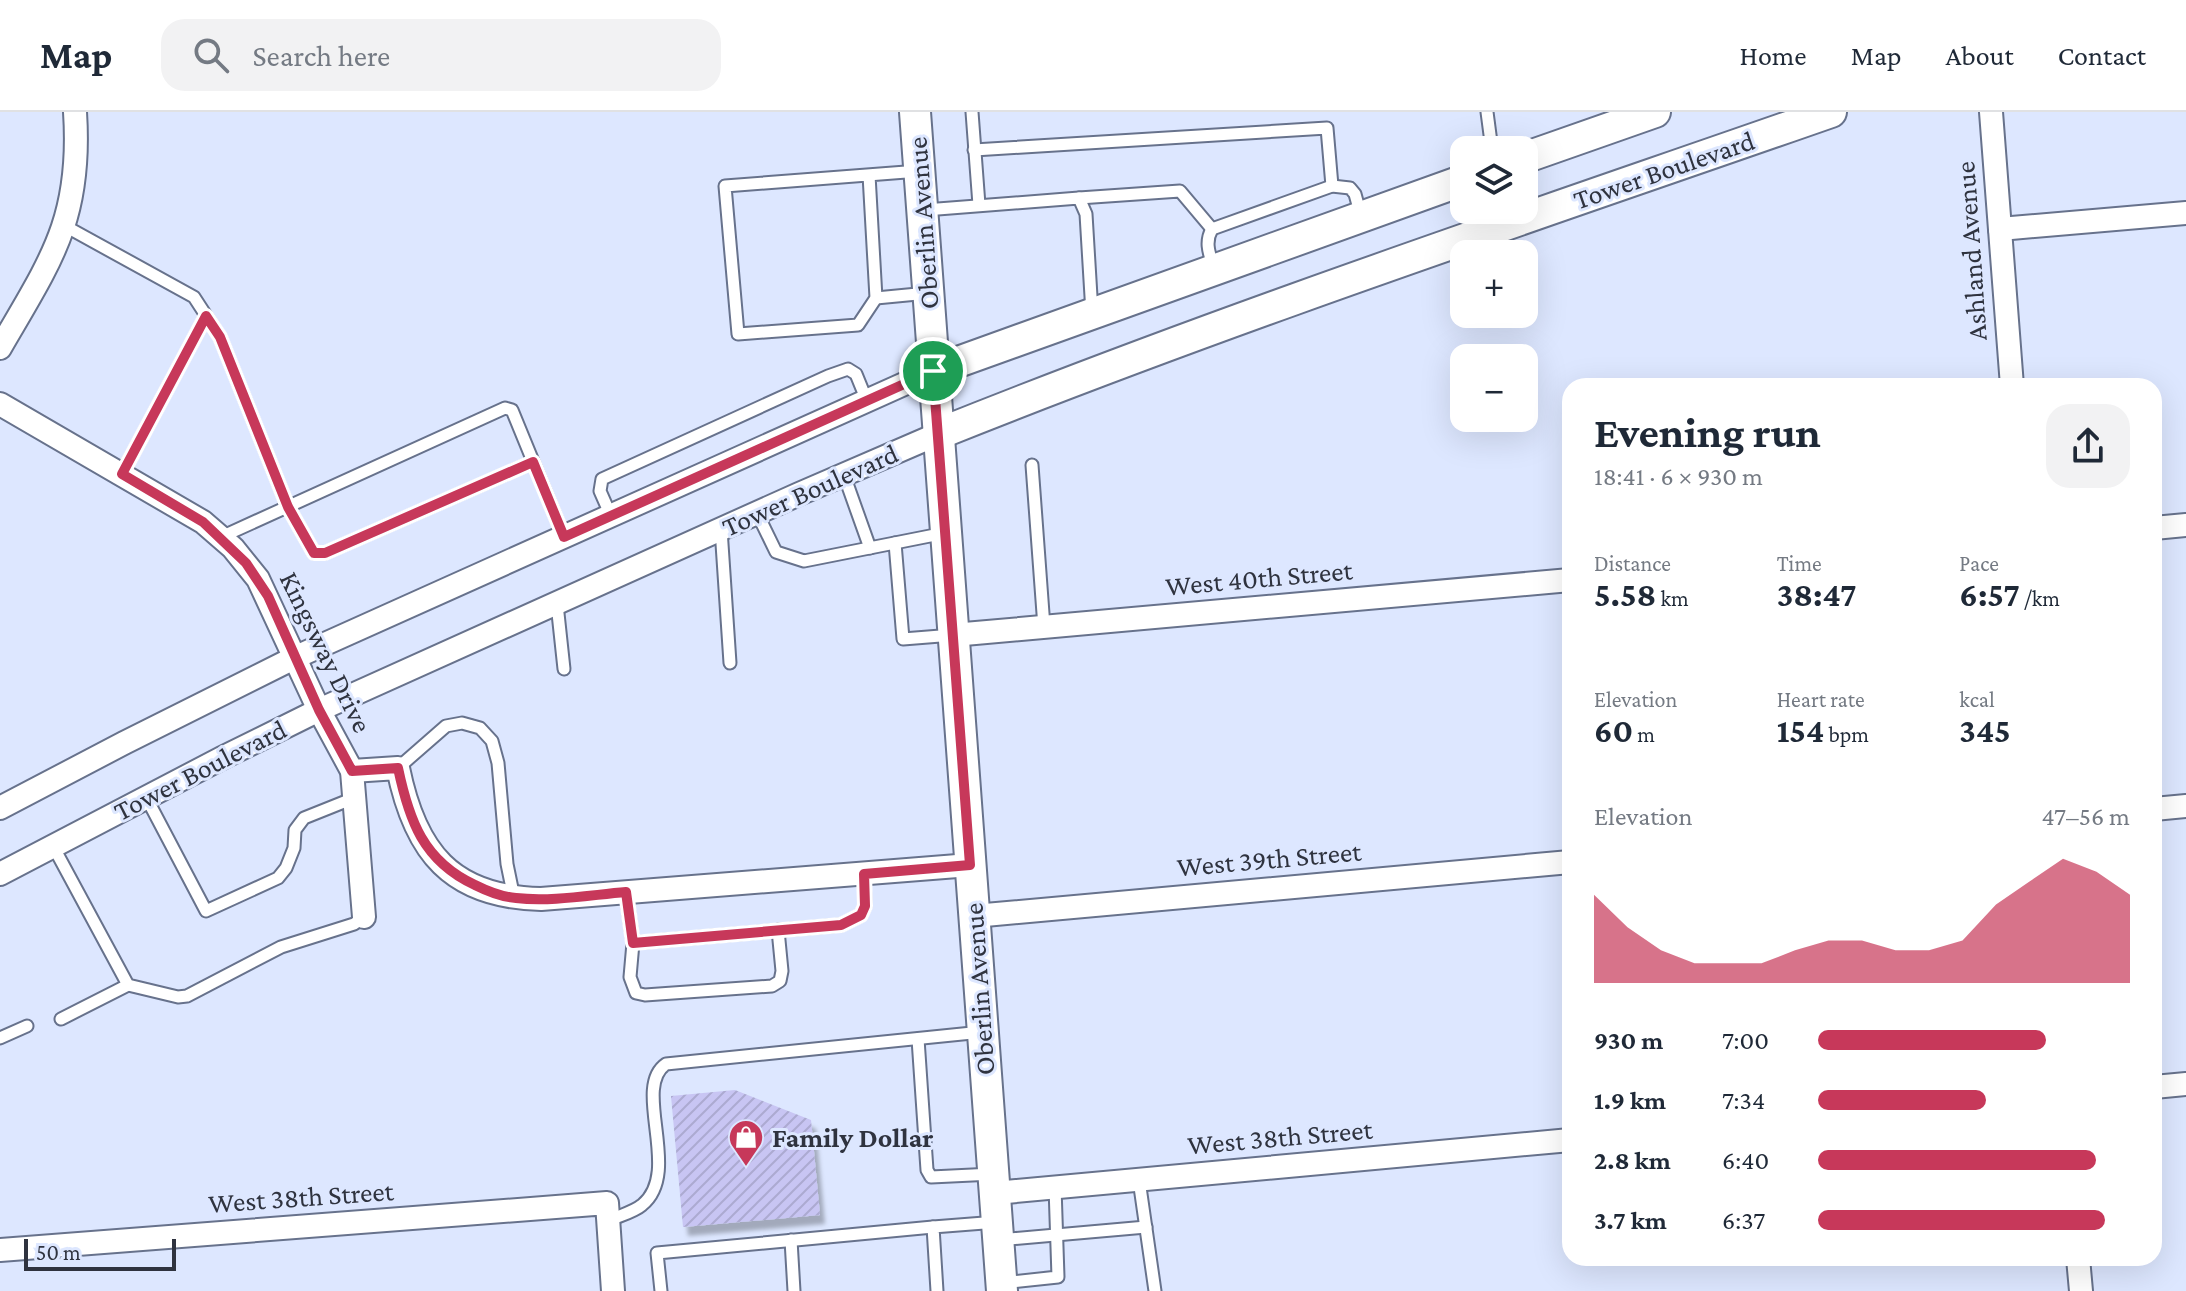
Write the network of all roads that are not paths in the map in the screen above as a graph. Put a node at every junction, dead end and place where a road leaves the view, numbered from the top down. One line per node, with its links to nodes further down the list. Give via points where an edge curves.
1 (75, 112): 20 (street, via 76,171)
2 (915, 112): 11 (street, Oberlin Avenue)
3 (972, 112): 9 (lane)
4 (1487, 112): 8 (lane)
5 (1655, 112): 10 (street, Tower Boulevard)
6 (1831, 112): 33 (street, Tower Boulevard, via 1092,372)
7 (1991, 112): 22 (street, Ashland Avenue)
8 (1490, 136)
9 (974, 150): 14 (lane, via 1327,128); 16 (lane)
10 (1538, 153)
11 (919, 171): 12 (lane); 17 (street, Oberlin Avenue)
12 (869, 175): 25 (lane); 25 (lane, via 725,186 738,334 858,325)
13 (1450, 185): 19 (street, Tower Boulevard)
14 (1332, 186): 19 (lane, via 1350,188); 21 (lane)
15 (1079, 198): 16 (lane); 21 (lane, via 1180,191); 26 (lane, via 1086,214)
16 (979, 205): 17 (lane)
17 (922, 210): 24 (street, Oberlin Avenue)
18 (2186, 213): 22 (street)
19 (1361, 217): 23 (street, Tower Boulevard)
20 (65, 226): 27 (lane, via 194,297); 28 (street)
21 (1212, 229): 23 (lane, via 1208,249)
22 (2000, 229): 30 (street, Ashland Avenue)
23 (1214, 269): 26 (street, Tower Boulevard)
24 (928, 293): 25 (lane); 29 (street, Oberlin Avenue)
25 (876, 298)
26 (1092, 313): 29 (street, Tower Boulevard)
27 (206, 316): 36 (lane); 38 (lane, via 220,337)
28 (0, 348)
29 (933, 371): 31 (street, Tower Boulevard); 33 (street, Oberlin Avenue)
30 (2011, 378)
31 (867, 401): 40 (street, Tower Boulevard); 40 (lane, via 856,374 848,369 828,376 602,479 600,491)
32 (0, 404): 36 (street, Kingsway Drive)
33 (938, 434): 37 (street, Tower Boulevard); 44 (street, Oberlin Avenue)
34 (533, 462): 38 (lane, via 325,553 314,553); 38 (lane, via 512,410 505,408); 46 (lane)
35 (1032, 465): 51 (lane)
36 (122, 474): 45 (street, Kingsway Drive)
37 (844, 475): 39 (street, Tower Boulevard); 48 (lane)
38 (288, 507): 45 (lane)
39 (757, 513): 43 (street, Tower Boulevard); 48 (lane, via 776,552 804,561)
40 (611, 516): 46 (street, Tower Boulevard)
41 (2186, 525): 42 (street)
42 (2162, 527)
43 (721, 529): 50 (street, Tower Boulevard); 54 (lane)
44 (946, 533): 47 (lane); 52 (street, Oberlin Avenue)
45 (221, 537): 53 (street, Kingsway Drive, via 258,579)
46 (564, 537): 53 (street, Tower Boulevard)
47 (895, 543): 48 (lane); 52 (lane, via 903,639)
48 (870, 548)
49 (1562, 581): 51 (street, West 40th Street)
50 (557, 604): 55 (lane); 56 (street, Tower Boulevard)
51 (1044, 627): 52 (street, West 40th Street)
52 (953, 635): 66 (street, Oberlin Avenue)
53 (296, 657): 56 (street, Kingsway Drive); 62 (street, Tower Boulevard)
54 (730, 663)
55 (564, 669)
56 (319, 710): 58 (street, Kingsway Drive); 59 (street, Tower Boulevard)
57 (398, 768): 58 (street); 70 (street, via 413,824 444,867 487,891); 70 (lane, via 446,726 480,728 492,741)
58 (352, 771): 60 (street, Kingsway Drive)
59 (146, 797): 60 (lane, via 206,911 278,878 304,818); 64 (street, Tower Boulevard)
60 (354, 798): 72 (street, Kingsway Drive)
61 (2186, 806): 63 (street)
62 (0, 808)
63 (2162, 808)
64 (53, 846): 67 (street, Tower Boulevard); 75 (lane)
65 (1562, 863): 71 (street, West 39th Street)
66 (970, 865): 68 (street); 71 (street, Oberlin Avenue)
67 (0, 874)
68 (864, 874): 69 (street); 73 (lane, via 865,906 856,920)
69 (626, 892): 70 (street); 74 (lane)
70 (514, 898)
71 (974, 916): 78 (street, Oberlin Avenue)
72 (364, 917): 75 (lane, via 281,947 187,996)
73 (778, 930): 74 (lane); 74 (lane, via 782,971 772,986 636,993 630,977)
74 (633, 943)
75 (128, 985): 76 (lane)
76 (61, 1019)
77 (27, 1026): 79 (lane)
78 (983, 1032): 80 (lane); 86 (street, Oberlin Avenue)
79 (0, 1038)
80 (918, 1039): 86 (lane, via 927,1170 931,1177); 87 (lane, via 666,1064 653,1082 656,1187 642,1205)
81 (2186, 1084): 82 (street)
82 (2162, 1086)
83 (1562, 1141): 84 (street, West 38th Street)
84 (1139, 1180): 85 (street, West 38th Street); 89 (lane)
85 (1055, 1187): 86 (street, West 38th Street); 90 (lane)
86 (996, 1207): 88 (lane); 90 (lane); 94 (street, Oberlin Avenue)
87 (607, 1212): 92 (street, West 38th Street); 95 (street)
88 (933, 1227): 91 (lane); 98 (lane)
89 (1146, 1227): 90 (lane); 99 (lane)
90 (1058, 1234): 94 (lane, via 1058,1277)
91 (791, 1240): 96 (lane, via 657,1253); 97 (lane)
92 (0, 1250)
93 (2079, 1266): 100 (street)
94 (1002, 1287)
95 (613, 1291)
96 (661, 1291)
97 (794, 1291)
98 (937, 1291)
99 (1155, 1291)
100 (2081, 1291)

